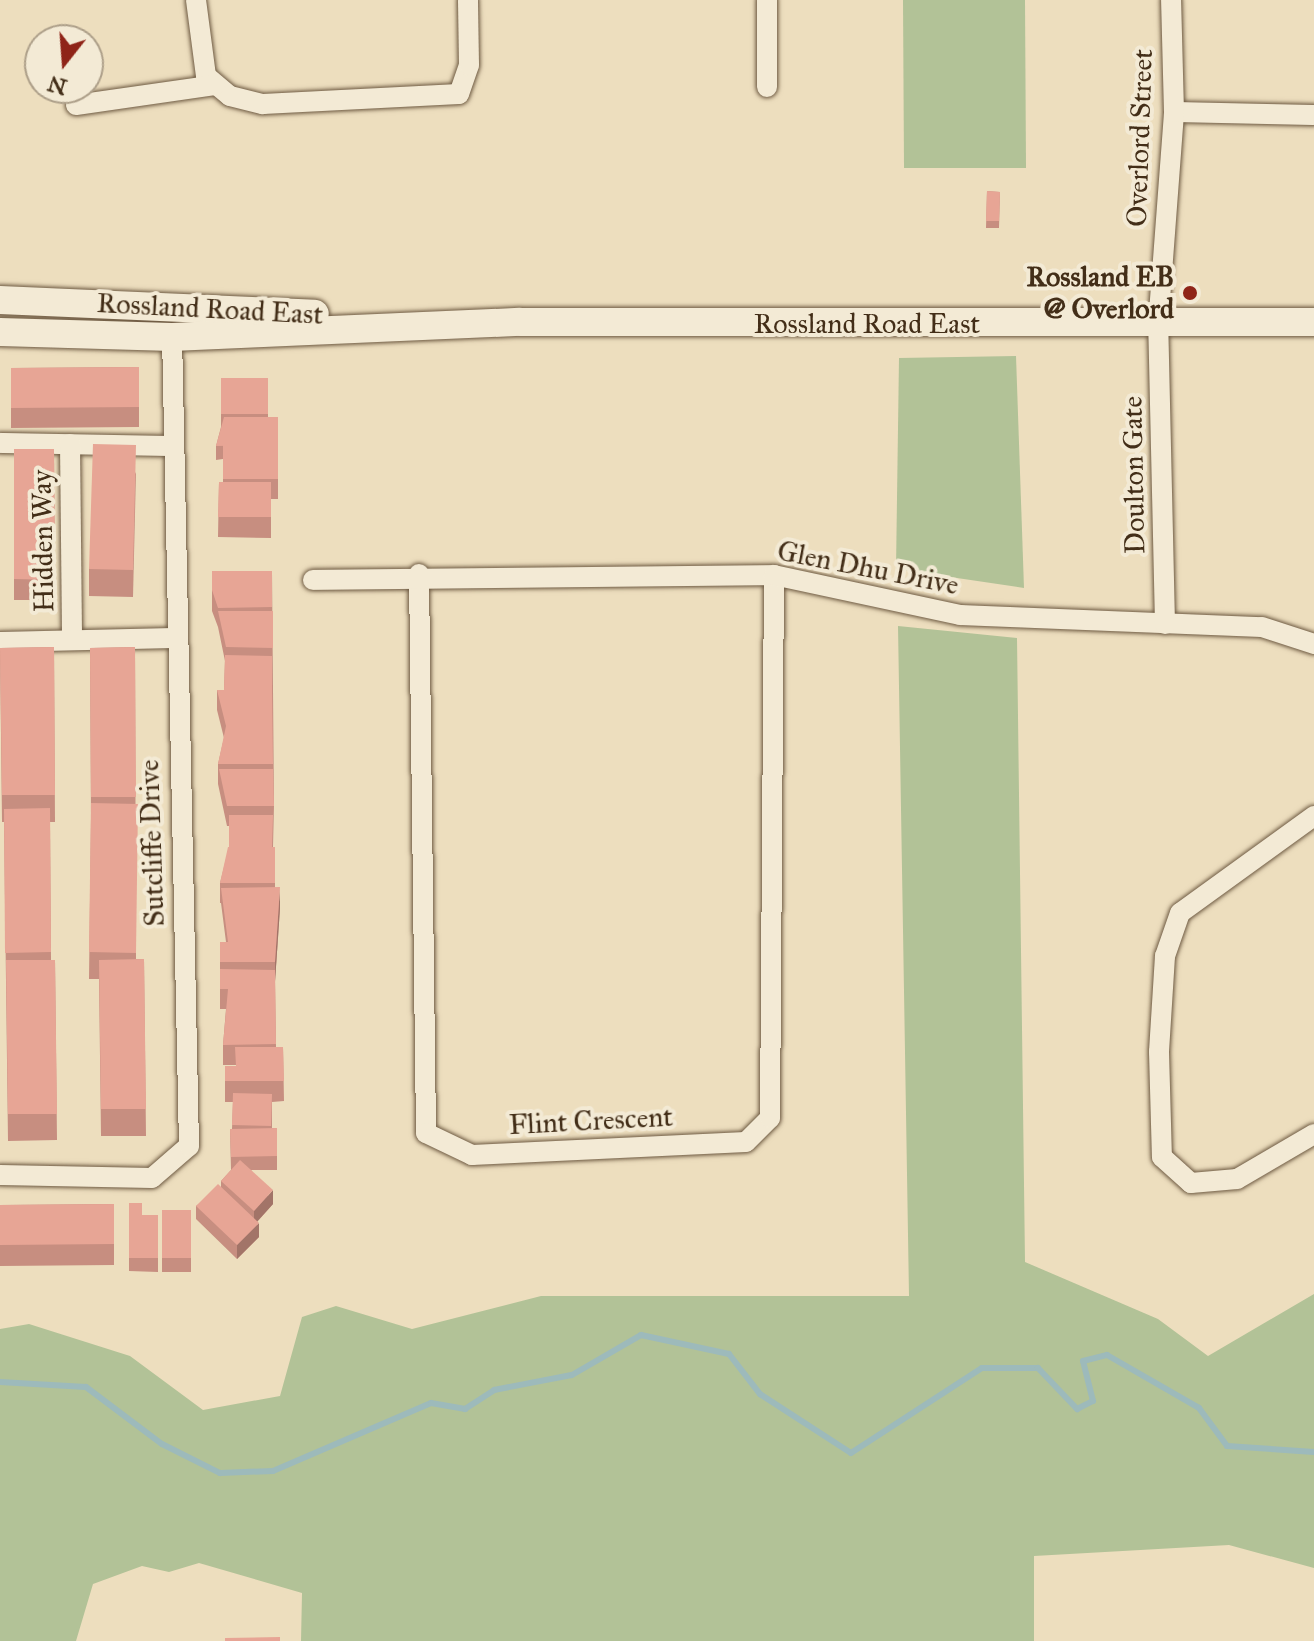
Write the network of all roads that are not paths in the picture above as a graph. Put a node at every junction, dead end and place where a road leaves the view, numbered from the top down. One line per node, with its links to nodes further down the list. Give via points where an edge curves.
1 (196, 0): 5 (street, via 196,31 206,76)
2 (468, 0): 5 (street, via 469,65 459,94 263,104)
3 (767, 0): 6 (street)
4 (1171, 0): 8 (street, Overlord Street)
5 (215, 85): 7 (street)
6 (767, 87)
7 (76, 105)
8 (1174, 112): 9 (street); 13 (street, Overlord Street)
9 (1314, 115)
10 (0, 300): 12 (main road, Rossland Road East)
11 (1314, 322): 13 (main road, Rossland Road East)
12 (419, 323): 13 (main road, Rossland Road East); 15 (main road, Rossland Road East)
13 (1158, 326): 22 (street, Doulton Gate)
14 (0, 332): 15 (main road, Rossland Road East)
15 (172, 337): 18 (street, Sutcliffe Drive)
16 (0, 443): 17 (street)
17 (70, 444): 18 (street); 23 (street, Hidden Way)
18 (173, 446): 24 (street, Sutcliffe Drive)
19 (419, 574): 20 (street, Glen Dhu Drive); 20 (street, Flint Crescent, via 426,1133 472,1155 746,1142 770,1118); 21 (street, Glen Dhu Drive)
20 (774, 575): 22 (street, Glen Dhu Drive, via 996,620)
21 (313, 580)
22 (1165, 624): 26 (street, Glen Dhu Drive, via 1262,627)
23 (72, 636): 24 (street); 25 (street)
24 (174, 638): 29 (street, Sutcliffe Drive, via 189,1146 152,1178)
25 (0, 642)
26 (1314, 644)
27 (1314, 816): 28 (street, via 1180,913 1165,956 1159,1052 1162,1157 1191,1183 1237,1179)
28 (1314, 1134)
29 (0, 1175)

